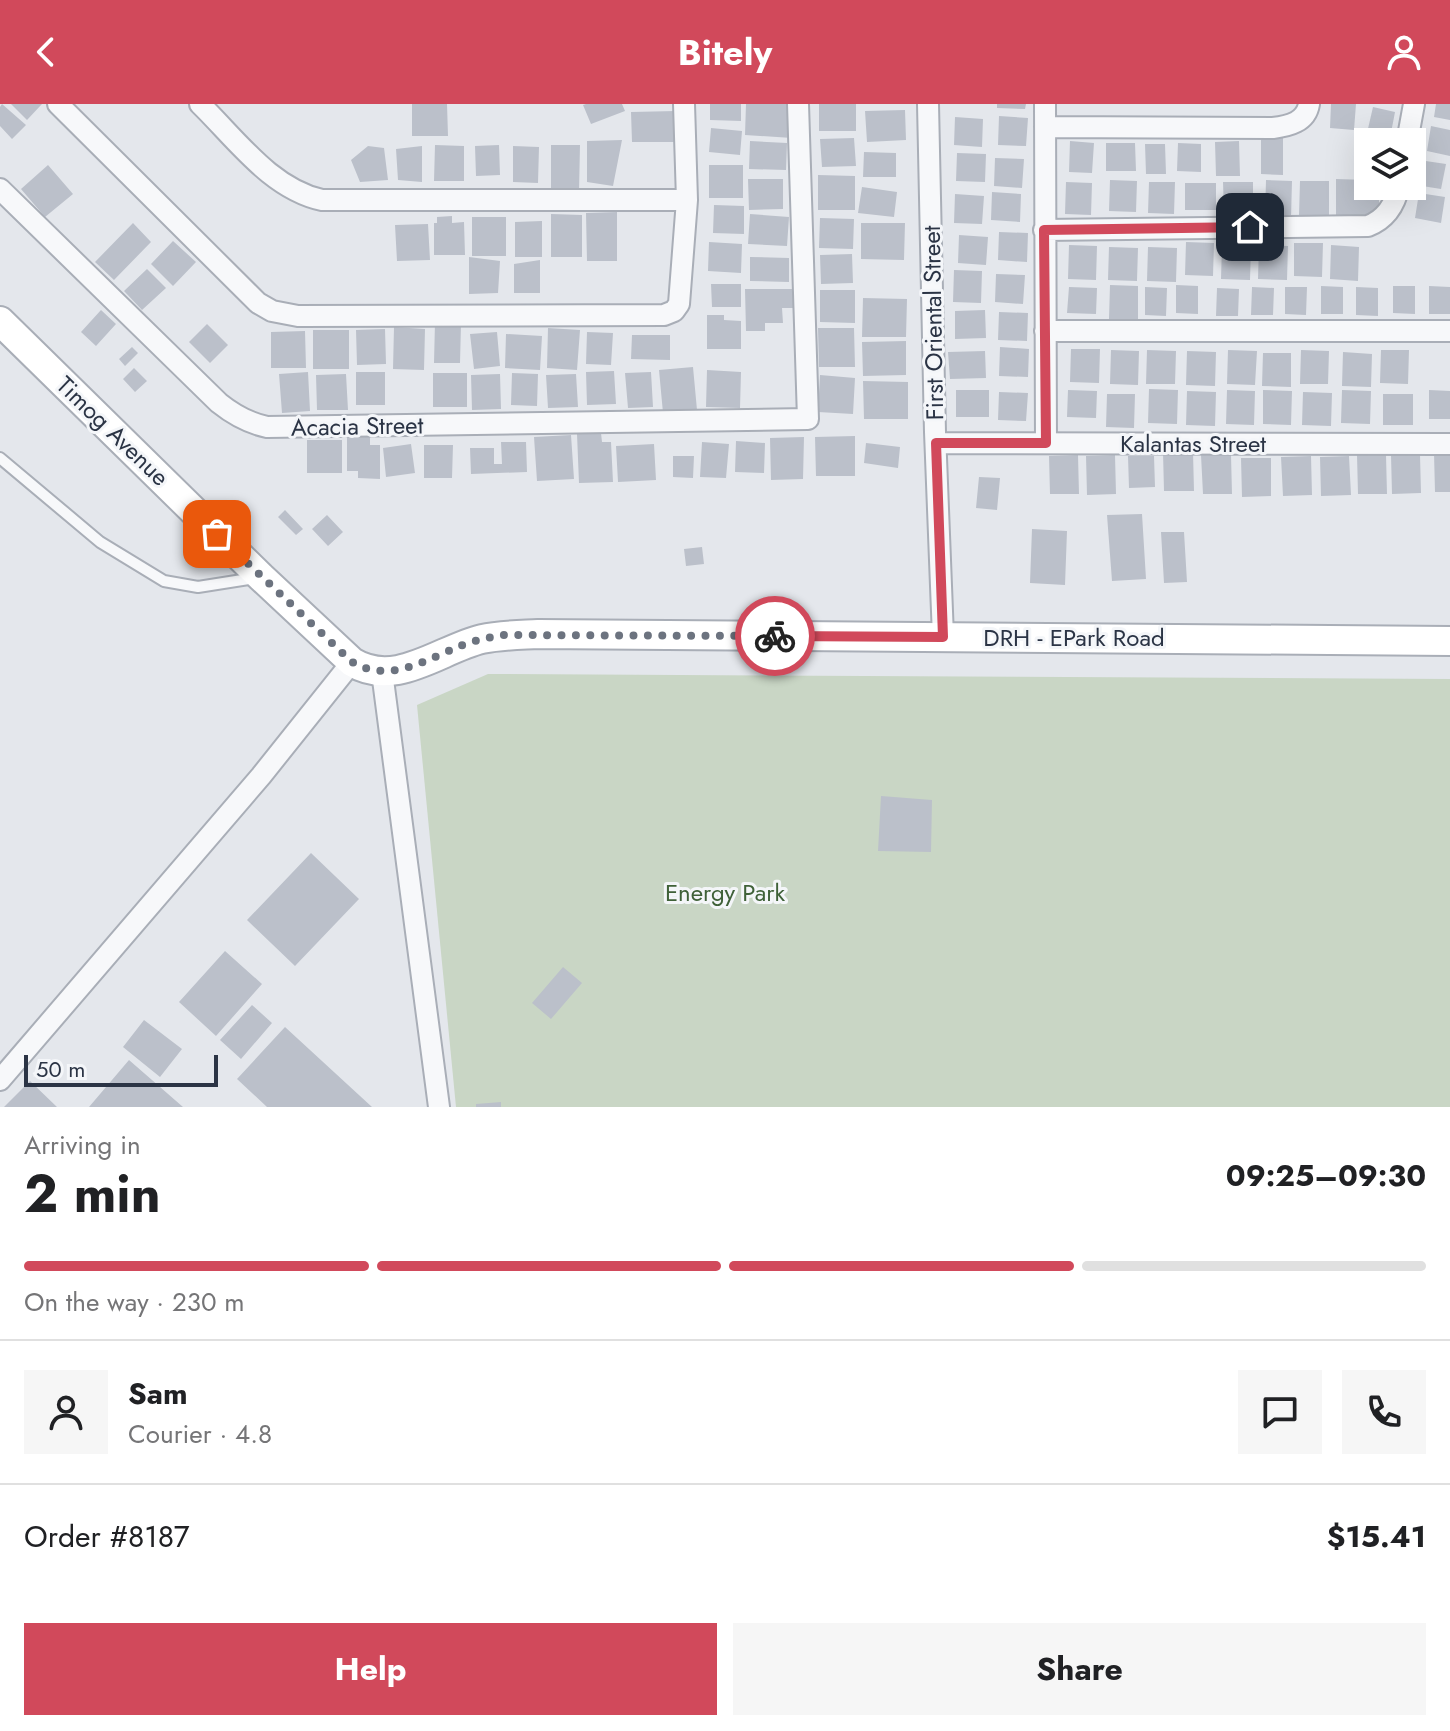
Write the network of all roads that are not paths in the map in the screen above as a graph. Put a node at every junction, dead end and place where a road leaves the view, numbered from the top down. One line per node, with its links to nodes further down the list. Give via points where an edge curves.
1 (58, 104): 12 (street, via 258,303 298,316 664,315 679,304)
2 (200, 104): 12 (street, via 281,184 301,196)
3 (684, 104): 12 (street)
4 (798, 104): 11 (street, Acacia Street, via 808,419 267,427 251,423 219,403)
5 (928, 104): 18 (street, First Oriental Street)
6 (1045, 104): 9 (street)
7 (1309, 104): 9 (street, via 1299,121 1273,128)
8 (1414, 104): 10 (street)
9 (1045, 127): 14 (street)
10 (1410, 128)
11 (0, 189)
12 (687, 200)
13 (1394, 200): 14 (street, via 1380,221 1368,226)
14 (1044, 230): 16 (street)
15 (0, 321): 22 (main road, Timog Avenue)
16 (1045, 331): 17 (street); 19 (street)
17 (1450, 331)
18 (936, 443): 19 (street, Kalantas Street); 23 (street, First Oriental Street)
19 (1046, 443): 20 (street, Kalantas Street)
20 (1450, 444)
21 (0, 458): 22 (lane, via 100,542 164,581 198,587)
22 (261, 577): 25 (main road, Timog Avenue)
23 (943, 637): 24 (main road, DRH - EPark Road); 25 (main road, DRH - EPark Road, via 501,635 418,664)
24 (1450, 641)
25 (367, 668): 26 (street, via 261,776); 27 (street)
26 (0, 1080)
27 (439, 1107)

